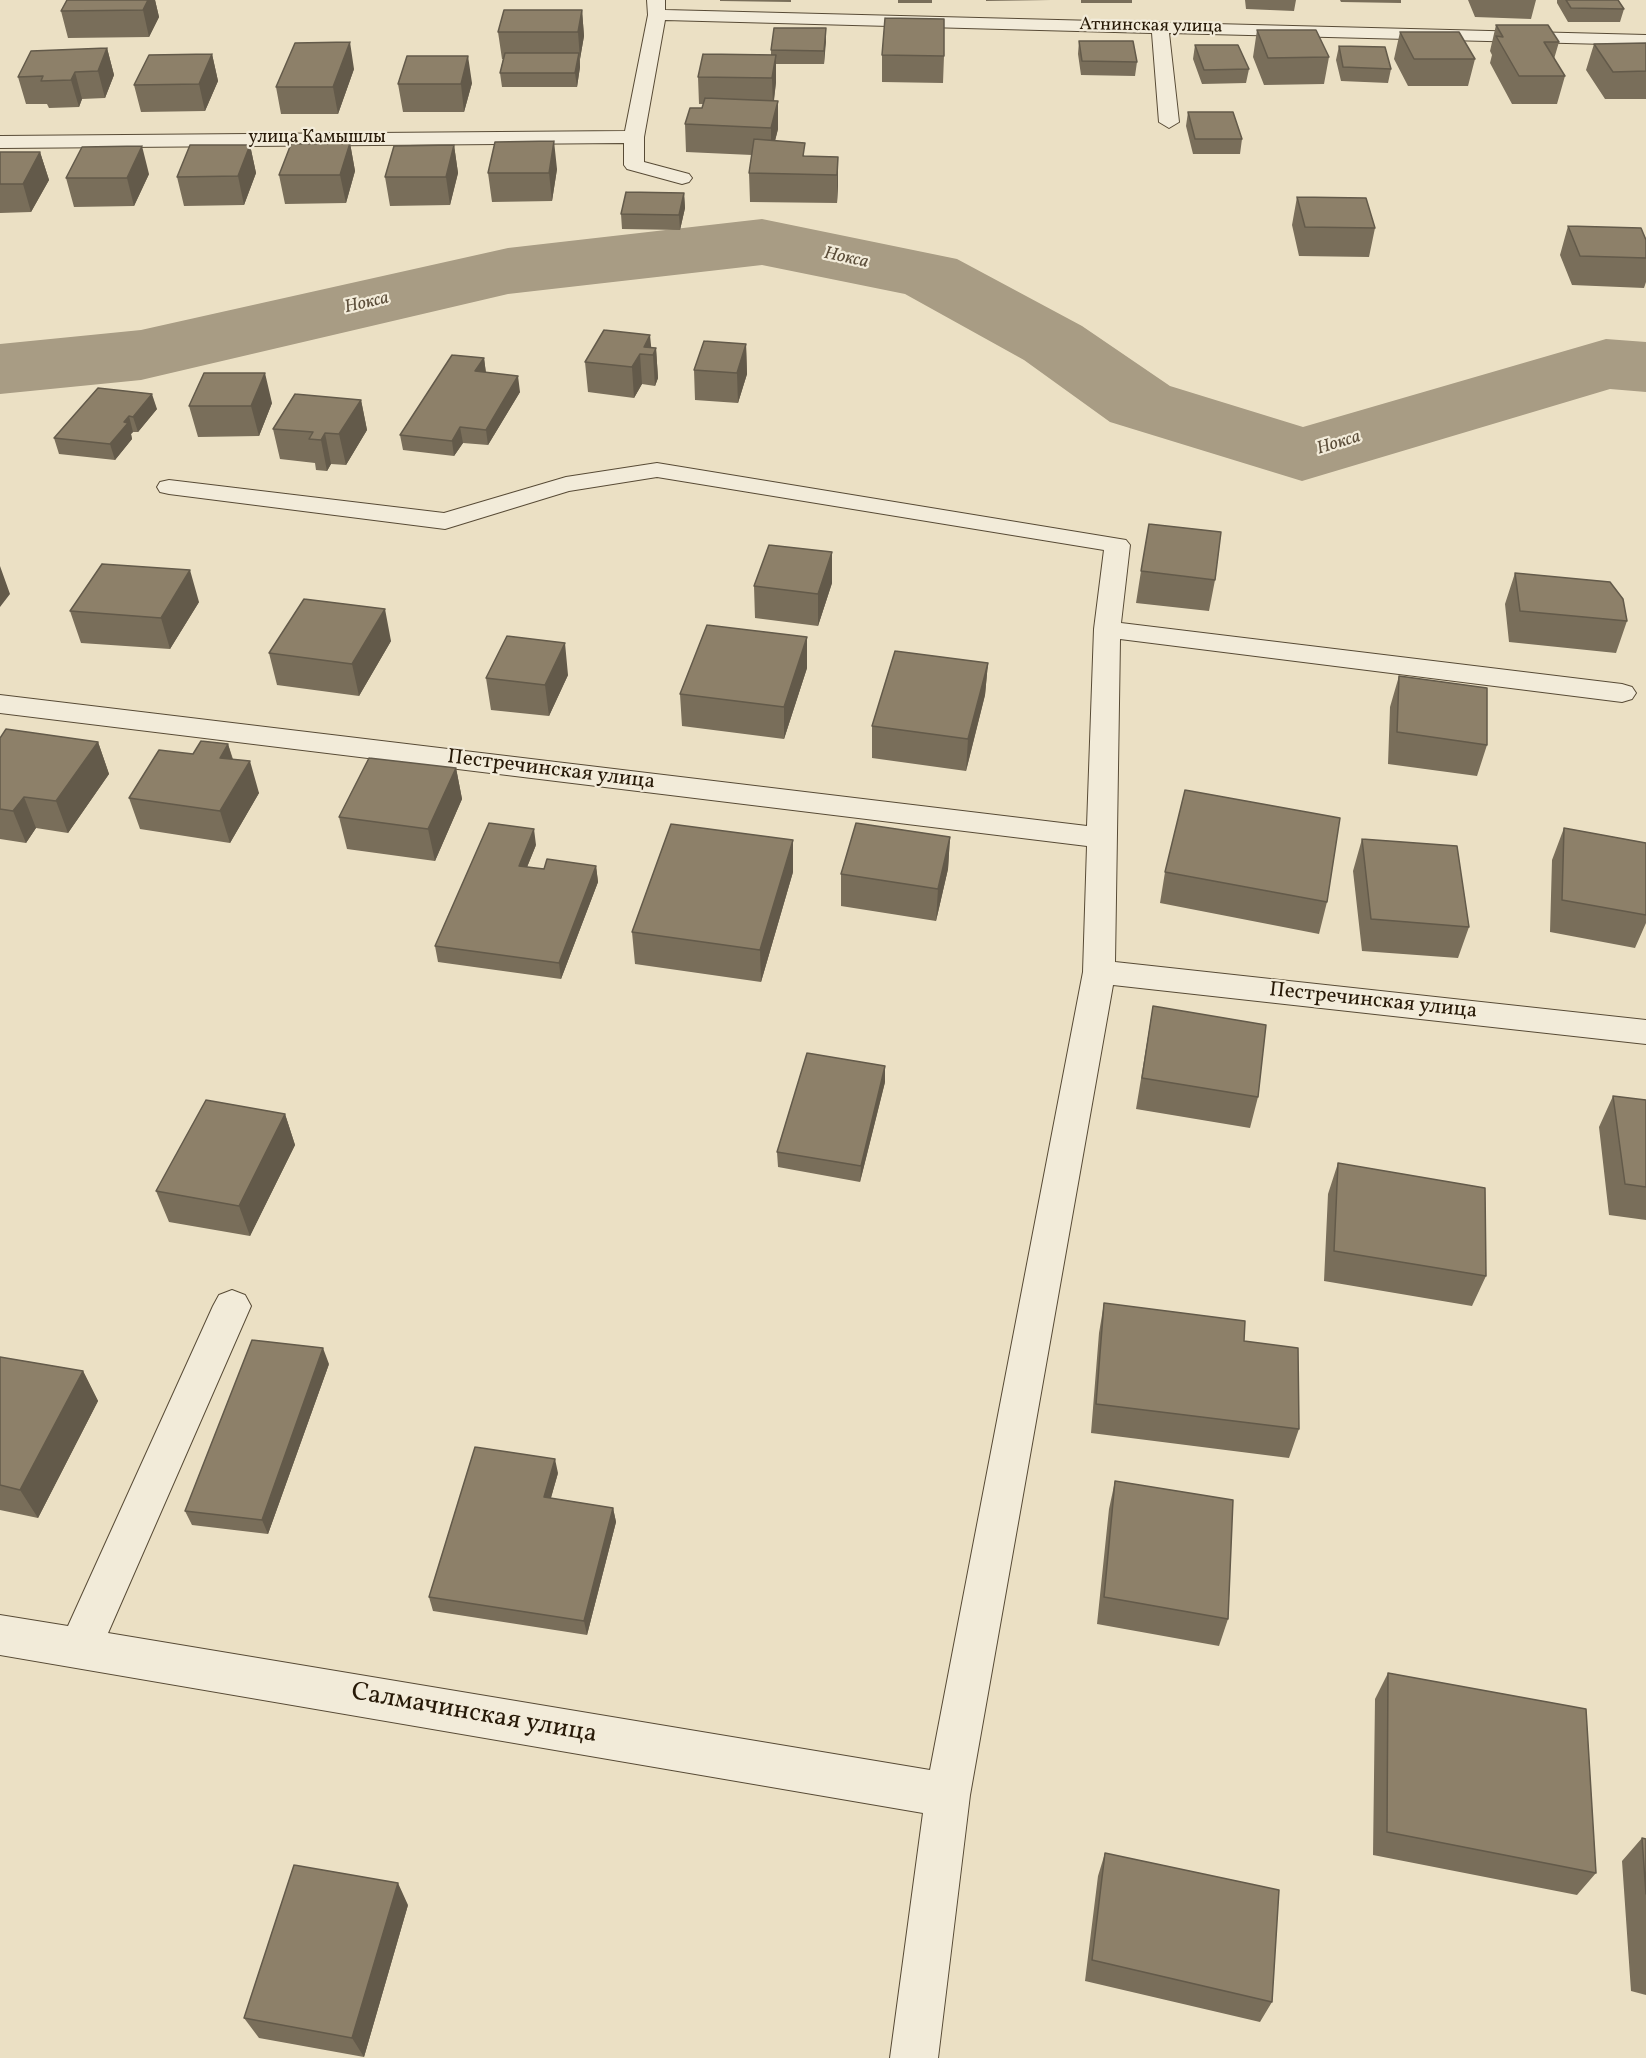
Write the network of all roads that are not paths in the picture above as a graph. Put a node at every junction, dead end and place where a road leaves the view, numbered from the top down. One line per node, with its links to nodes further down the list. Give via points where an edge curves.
1 (657, 8): 2 (street, Атнинская улица); 5 (street)
2 (1160, 28): 3 (street, Атнинская улица); 4 (street)
3 (1646, 40)
4 (1169, 122)
5 (634, 137): 6 (street, улица Камышлы); 7 (street, via 634,165)
6 (0, 142)
7 (682, 178)
8 (169, 487): 9 (street, via 445,521 566,484 657,470 1117,545)
9 (1107, 629): 10 (street); 12 (street)
10 (1622, 693)
11 (0, 704): 12 (street, Пестречинская улица)
12 (1102, 838): 13 (street)
13 (1099, 972): 14 (street, Пестречинская улица); 18 (street)
14 (1646, 1032)
15 (232, 1306): 17 (street)
16 (0, 1635): 17 (street, Салмачинская улица)
17 (80, 1648): 18 (street, Салмачинская улица)
18 (948, 1795): 19 (street)
19 (914, 2058)

